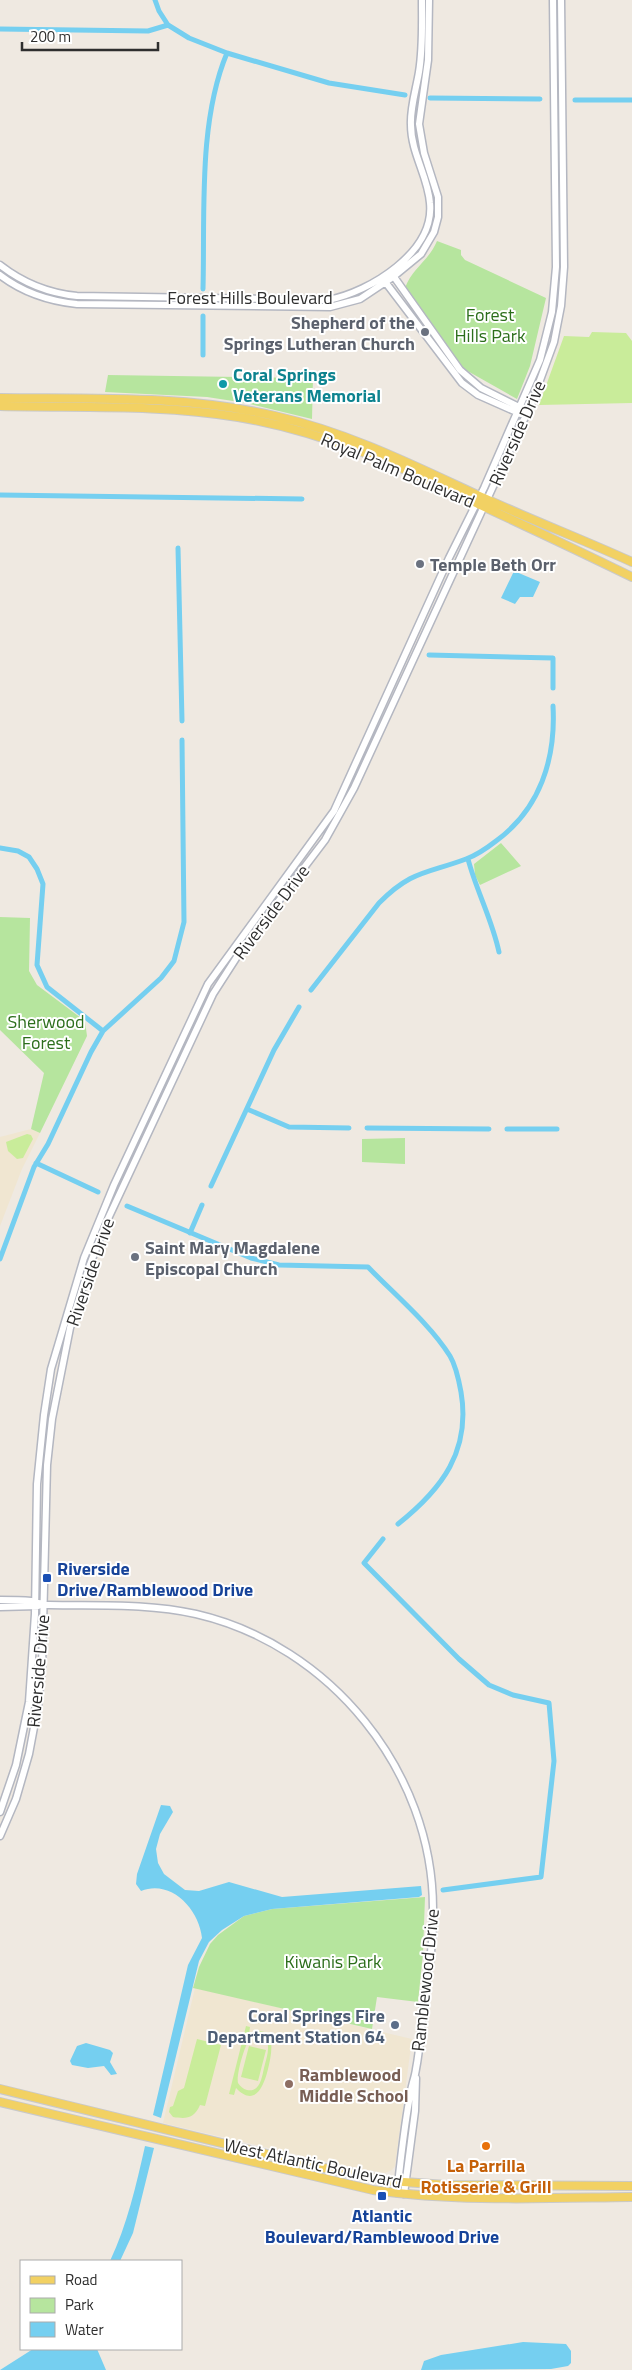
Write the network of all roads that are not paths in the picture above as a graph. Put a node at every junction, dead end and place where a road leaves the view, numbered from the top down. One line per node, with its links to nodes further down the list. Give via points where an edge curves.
1 (422, 0): 8 (street, Forest Hills Boulevard, via 422,53)
2 (429, 0): 9 (street, Forest Hills Boulevard, via 428,60)
3 (553, 0): 6 (street, Riverside Drive)
4 (561, 0): 5 (street, Riverside Drive)
5 (562, 19): 6 (street); 7 (street, Riverside Drive)
6 (553, 29): 7 (street); 25 (street, Riverside Drive, via 554,304 540,360)
7 (562, 40): 28 (street, Riverside Drive, via 564,267 561,306 548,362)
8 (414, 97): 9 (street); 10 (street, Forest Hills Boulevard, via 412,137 430,204 430,218)
9 (422, 99): 11 (street, Forest Hills Boulevard, via 420,136 438,207 434,232)
10 (422, 241): 11 (street); 13 (street, Forest Hills Boulevard, via 410,256)
11 (428, 244): 16 (street, Forest Hills Boulevard, via 414,261)
12 (0, 265): 19 (street, Forest Hills Boulevard, via 27,283 60,294)
13 (389, 271): 15 (street, Forest Hills Boulevard); 16 (street)
14 (0, 276): 21 (street, Forest Hills Boulevard, via 24,290 65,302)
15 (381, 276): 17 (street); 18 (street, Forest Hills Boulevard, via 364,288)
16 (393, 277): 17 (street, Forest Hills Boulevard); 25 (street, via 460,370 481,388)
17 (386, 282): 20 (street, Forest Hills Boulevard, via 360,300); 27 (street, via 462,383 478,395)
18 (342, 297): 19 (street, Forest Hills Boulevard, via 328,300); 20 (street)
19 (214, 298): 21 (street)
20 (343, 305): 21 (street, Forest Hills Boulevard)
21 (214, 306)
22 (0, 398): 23 (main road, Royal Palm Boulevard)
23 (136, 400): 26 (main road); 29 (main road, Royal Palm Boulevard, via 220,406 311,426 364,443)
24 (0, 406): 26 (main road, Royal Palm Boulevard)
25 (521, 406): 27 (street, Riverside Drive); 28 (street)
26 (117, 408): 29 (main road, Royal Palm Boulevard, via 199,412 274,424 362,451)
27 (517, 414): 28 (street); 29 (street, Riverside Drive)
28 (526, 414): 29 (street, Riverside Drive)
29 (483, 501): 30 (main road, Royal Palm Boulevard); 31 (main road, Royal Palm Boulevard); 33 (street, Riverside Drive, via 449,558 334,811 208,984 98,1220 51,1369 37,1484); 34 (street, Riverside Drive, via 342,811 305,868 240,952 213,994 103,1230 72,1321 56,1396 47,1465)
30 (632, 562)
31 (632, 577)
32 (0, 1600): 33 (street, Ramblewood Drive)
33 (34, 1604): 34 (street, Ramblewood Drive); 35 (street, Ramblewood Drive); 36 (street, Riverside Drive, via 29,1702 16,1765)
34 (44, 1604): 37 (street, Riverside Drive, via 40,1696 33,1734 16,1800); 40 (street, Ramblewood Drive, via 146,1606 196,1614 265,1640 298,1659 346,1700 390,1756 422,1830 434,1909 416,2072 408,2106)
35 (0, 1607)
36 (0, 1812)
37 (0, 1836)
38 (0, 2089): 40 (main road, West Atlantic Boulevard, via 324,2168)
39 (0, 2102): 42 (main road, West Atlantic Boulevard, via 346,2185)
40 (402, 2182): 41 (main road, West Atlantic Boulevard); 42 (street, Ramblewood Drive)
41 (632, 2186)
42 (400, 2194): 43 (main road, West Atlantic Boulevard)
43 (632, 2197)

